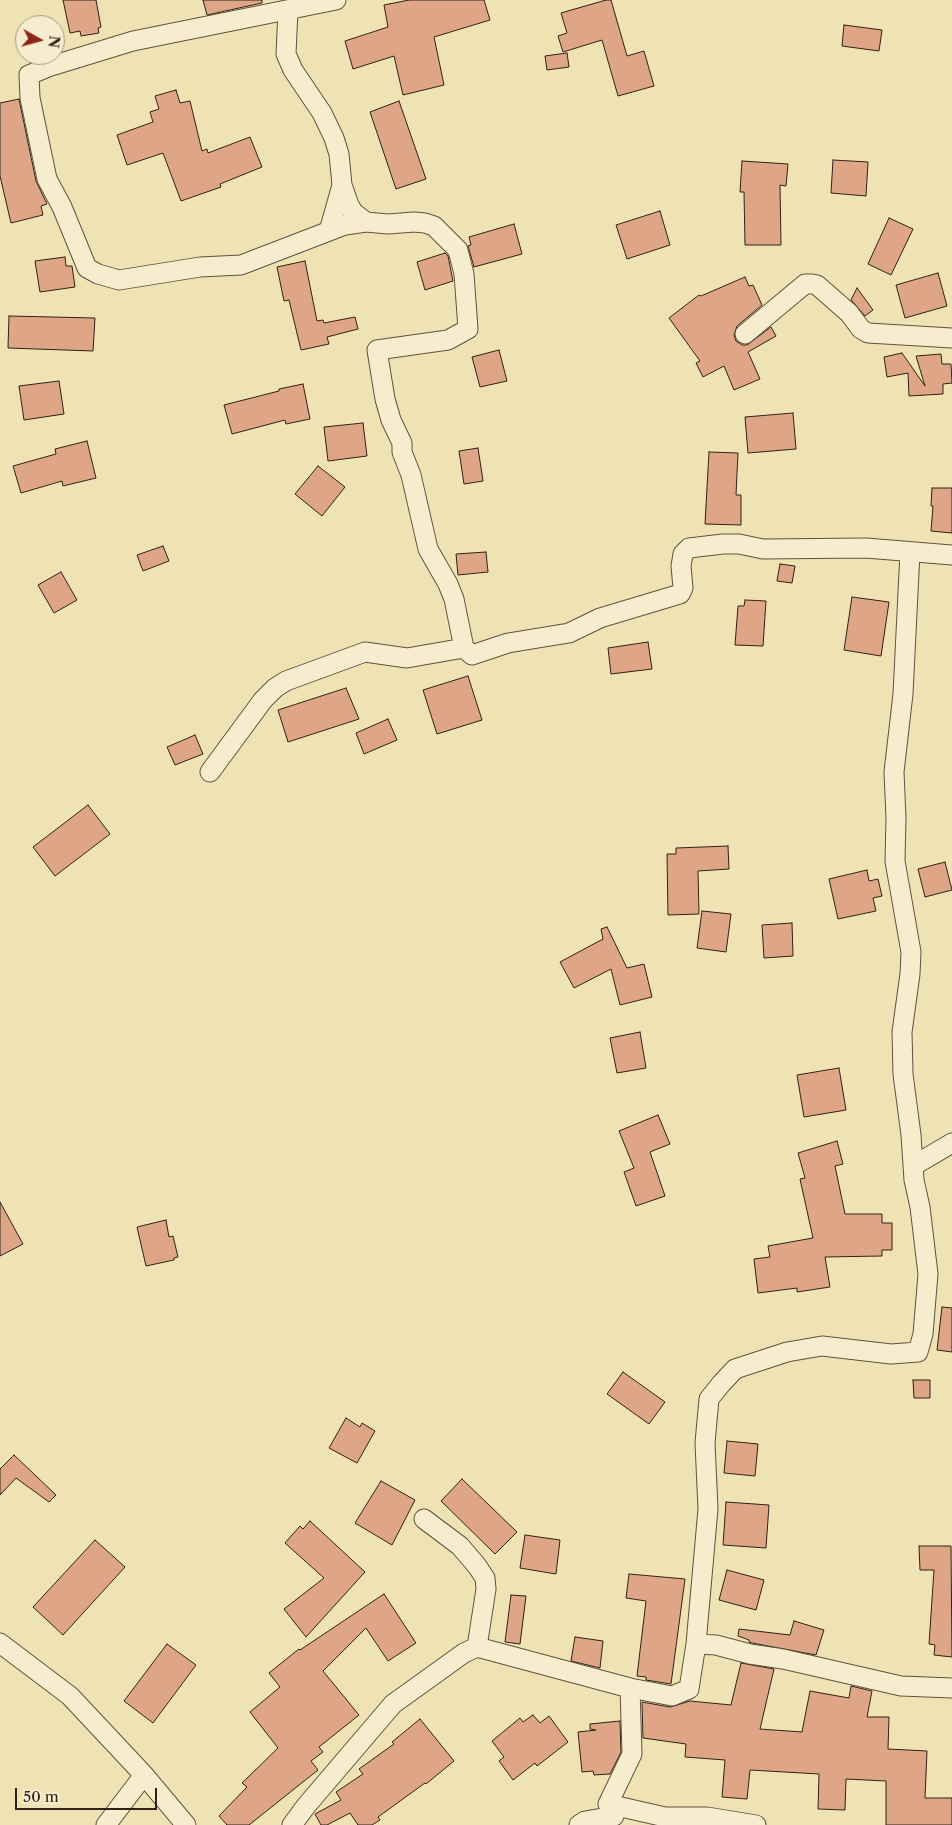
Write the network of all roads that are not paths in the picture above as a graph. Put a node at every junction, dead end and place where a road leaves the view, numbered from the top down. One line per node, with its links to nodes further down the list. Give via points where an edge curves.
1 (336, 0): 2 (street)
2 (288, 10): 3 (street, via 286,54 334,138); 5 (street, via 133,42 48,67 29,75 30,98 47,179 87,268 98,274 119,280 200,267 241,265)
3 (342, 185): 4 (street, via 353,212); 5 (street)
4 (366, 222): 5 (street); 10 (street, via 414,222 434,226 458,250 464,274 468,329 448,340 377,350 385,399 402,443 428,549 454,599)
5 (329, 231)
6 (745, 334): 7 (street, via 805,284 812,284 868,332)
7 (952, 338)
8 (910, 552): 9 (street); 10 (street, via 866,548 763,549 739,544 689,548 683,554 683,588 680,594 600,618 569,633 508,643 472,655); 13 (street, via 903,694 894,772 895,861 911,952 902,1032)
9 (952, 556)
10 (464, 648): 11 (street, via 407,658 366,652 286,681 263,700)
11 (210, 772)
12 (952, 1143): 13 (street)
13 (913, 1166): 16 (street, via 928,1274 923,1334 918,1352 891,1354 822,1346 788,1352 736,1369 709,1399 705,1443 708,1509)
14 (424, 1519): 17 (street, via 460,1546 485,1578)
15 (0, 1643): 20 (street, via 70,1696)
16 (696, 1644): 18 (street, via 690,1689 672,1696); 19 (street, via 716,1645 901,1686)
17 (477, 1647): 18 (street); 24 (street, via 394,1704)
18 (630, 1688): 21 (street, via 632,1754)
19 (952, 1688)
20 (144, 1775): 22 (street); 23 (street)
21 (608, 1804): 25 (street, via 614,1816); 26 (street, via 665,1817 707,1817)
22 (106, 1825)
23 (186, 1825)
24 (292, 1825)
25 (579, 1825)
26 (756, 1825)

